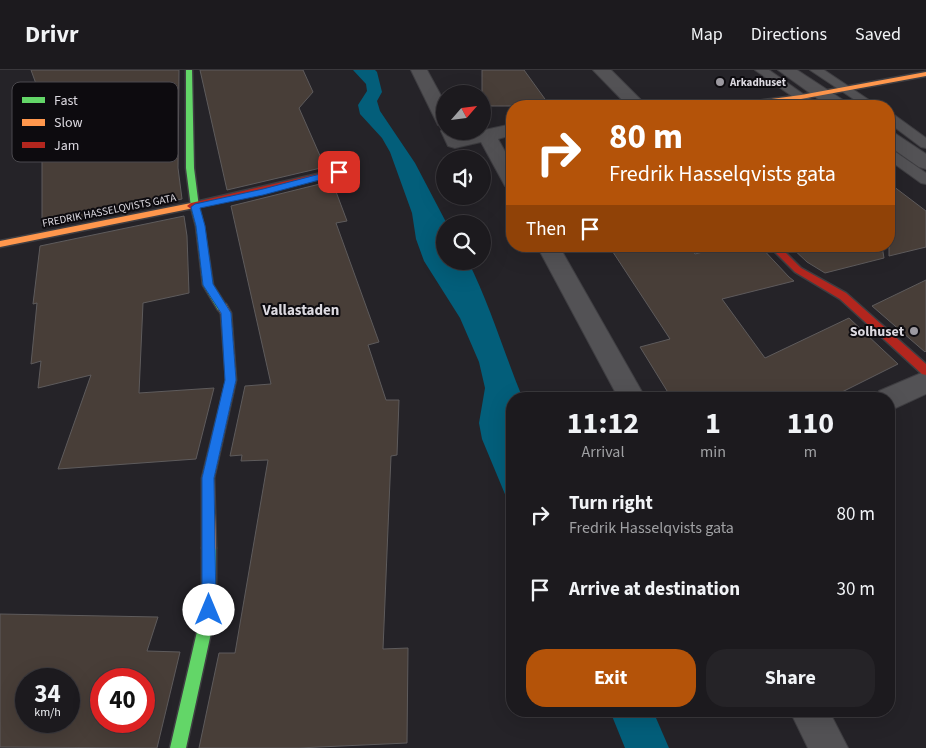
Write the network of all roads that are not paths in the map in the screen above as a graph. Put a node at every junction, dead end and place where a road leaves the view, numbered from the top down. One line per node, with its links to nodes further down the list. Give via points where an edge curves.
1 (190, 70): 26 (street, via 190,168)
2 (419, 70): 14 (street)
3 (601, 70): 10 (street)
4 (761, 70): 9 (lane)
5 (786, 70): 12 (street)
6 (816, 70): 8 (lane)
7 (926, 74): 8 (street)
8 (845, 89): 12 (street); 13 (lane)
9 (801, 97): 11 (street); 12 (lane)
10 (632, 100)
11 (779, 100)
12 (818, 100)
13 (862, 100)
14 (436, 103)
15 (895, 122): 20 (lane)
16 (506, 131): 17 (street)
17 (491, 134)
18 (490, 140): 23 (street)
19 (895, 142): 22 (street)
20 (926, 144)
21 (895, 158): 25 (lane)
22 (926, 163)
23 (506, 170)
24 (339, 172): 26 (street, FREDRIK HASSELQVISTS GATA)
25 (926, 180)
26 (195, 207): 27 (street, FREDRIK HASSELQVISTS GATA); 35 (street, via 208,285 226,313 231,380 208,478 209,610)
27 (0, 244)
28 (551, 252): 32 (street)
29 (779, 252): 30 (street, via 798,270 842,296)
30 (926, 371)
31 (926, 382): 33 (street)
32 (629, 392)
33 (895, 396)
34 (811, 717): 36 (street)
35 (178, 748)
36 (829, 748)

